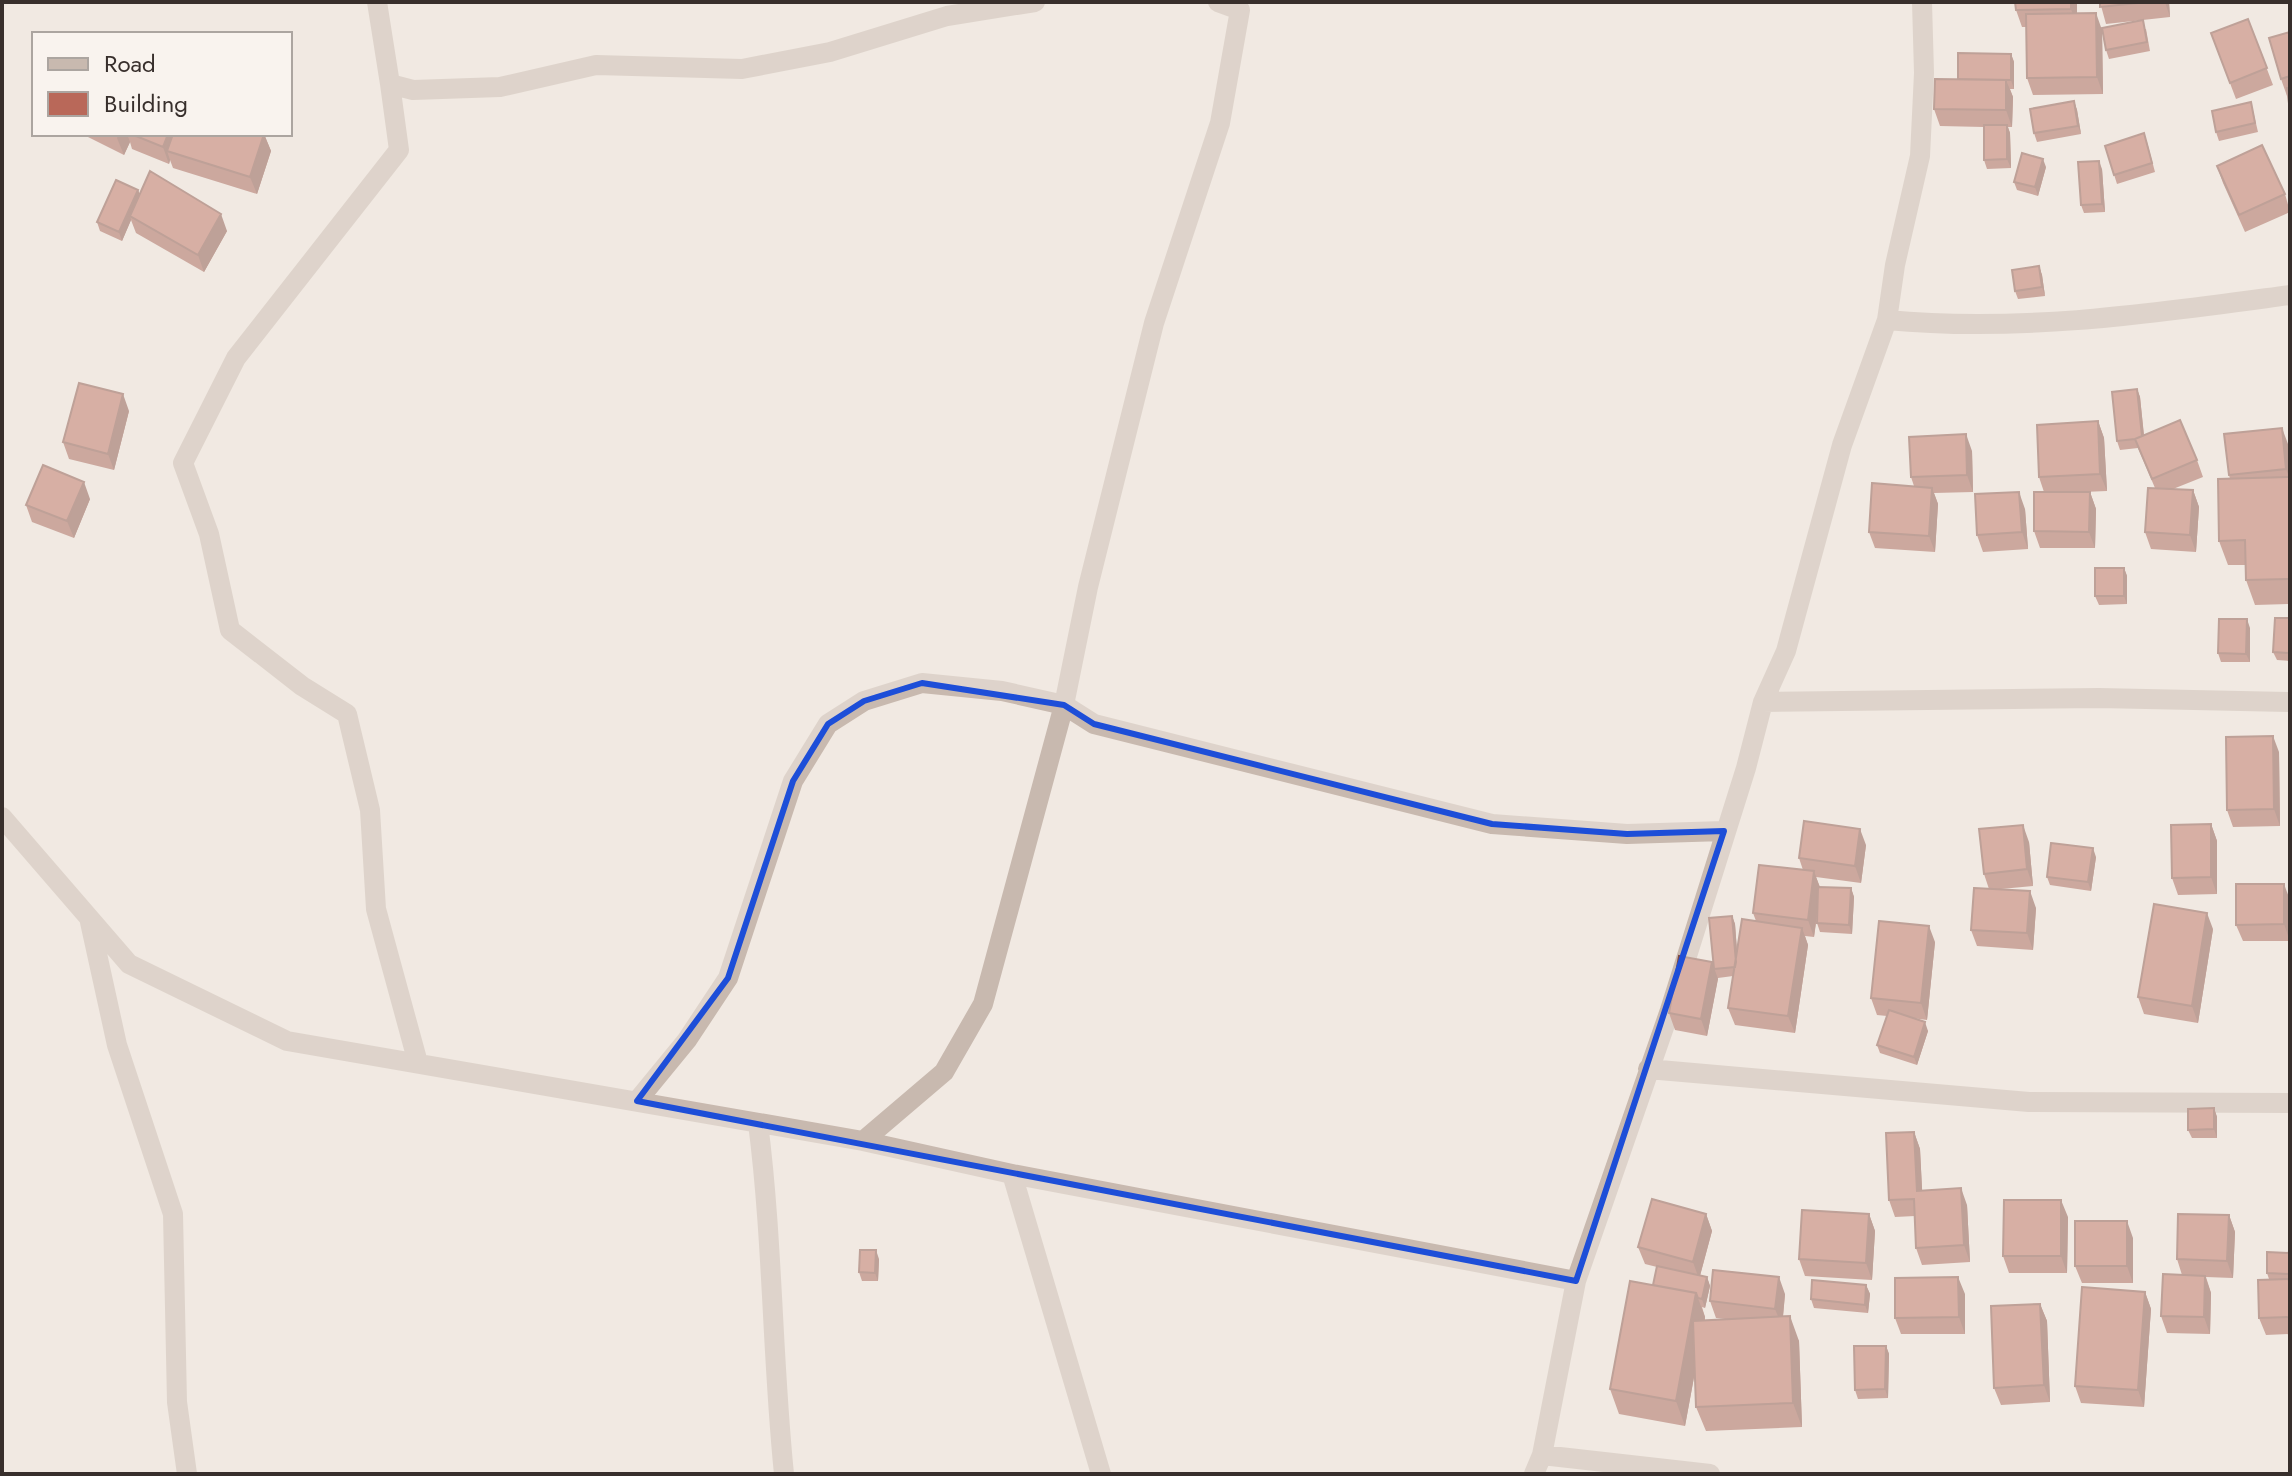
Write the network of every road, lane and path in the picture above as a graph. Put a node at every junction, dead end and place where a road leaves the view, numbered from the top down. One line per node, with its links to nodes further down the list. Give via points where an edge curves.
1 (377, 2): 6 (street)
2 (1035, 2): 6 (street, via 947,16 830,52 742,69 596,65 500,87 413,90)
3 (1218, 2): 5 (street)
4 (1922, 2): 8 (street, via 1920,156)
5 (1240, 6): 11 (street, via 1220,123 1154,323)
6 (390, 84): 15 (street, via 399,150 236,358 183,463 209,534 230,630 347,714 370,810 376,909)
7 (2290, 295): 8 (street, via 2044,324 1952,326)
8 (1887, 320): 9 (street, via 1842,445 1786,651)
9 (1763, 702): 10 (street); 13 (street)
10 (2290, 702)
11 (1064, 705): 13 (street, via 1094,724 1492,824 1627,834); 17 (street, via 1002,691 922,683 864,701 828,724 793,781 728,978); 20 (street, via 983,1004 944,1072)
12 (2, 817): 14 (street)
13 (1724, 831): 16 (street)
14 (89, 918): 15 (street, via 129,964 287,1041); 24 (street, via 117,1045 173,1214 177,1402)
15 (418, 1063): 17 (street)
16 (1648, 1069): 18 (street, via 2029,1102); 22 (street)
17 (637, 1101): 19 (street)
18 (2290, 1103)
19 (758, 1123): 20 (street); 25 (street)
20 (863, 1141): 21 (street)
21 (1012, 1174): 22 (street); 26 (street)
22 (1576, 1281): 23 (street)
23 (1538, 1465): 27 (street)
24 (187, 1474)
25 (784, 1474)
26 (1101, 1474)
27 (1710, 1474)

